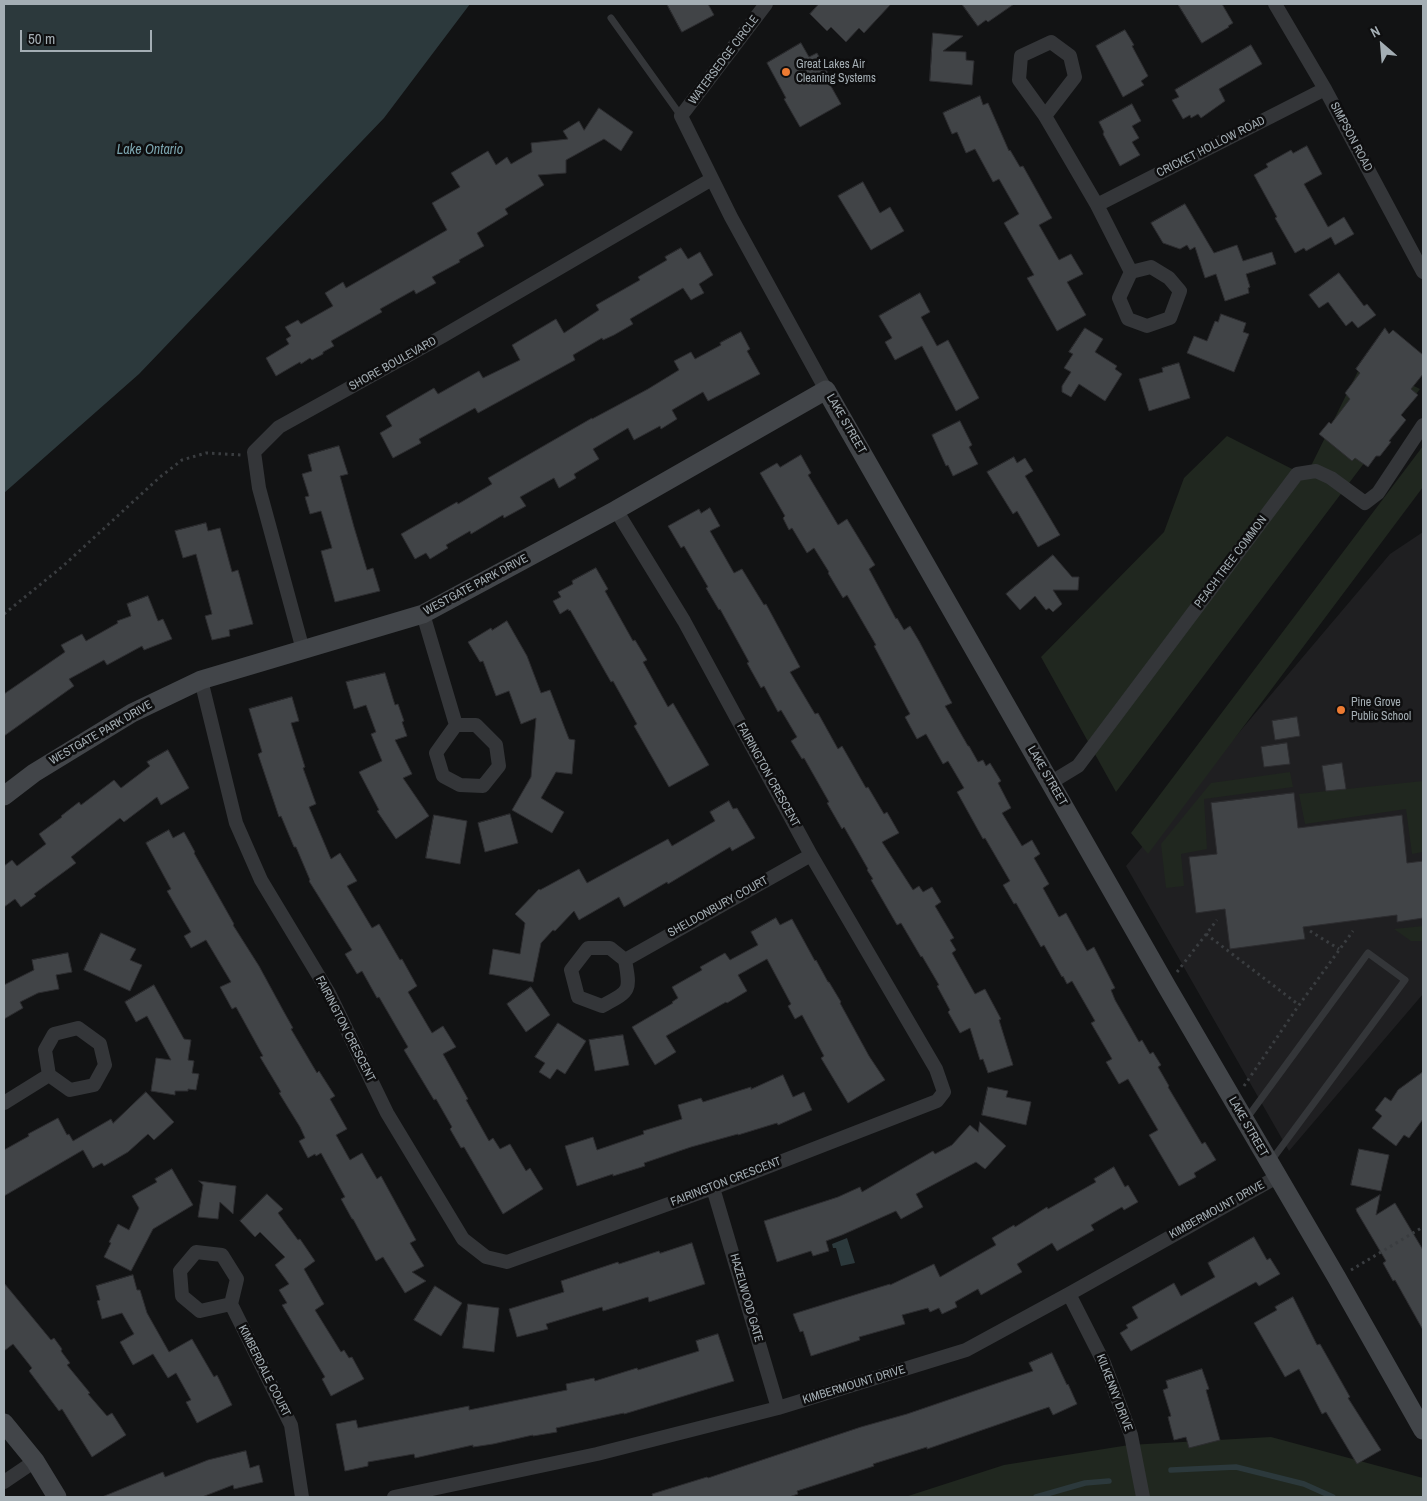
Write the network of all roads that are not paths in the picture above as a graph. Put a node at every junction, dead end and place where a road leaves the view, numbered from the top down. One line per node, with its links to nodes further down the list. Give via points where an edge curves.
1 (766, 4): 5 (street, WATERSEDGE CIRCLE)
2 (1275, 4): 4 (street, SIMPSON ROAD)
3 (611, 18): 5 (lane)
4 (1325, 90): 8 (street, CRICKET HOLLOW ROAD); 10 (street, SIMPSON ROAD)
5 (681, 116): 7 (street, LAKE STREET)
6 (1045, 116): 6 (street, via 1018,80 1021,56 1051,42 1070,56 1075,77); 8 (street)
7 (712, 179): 11 (street, LAKE STREET); 15 (street, SHORE BOULEVARD, via 279,427 254,452 259,488)
8 (1097, 205): 9 (street)
9 (1132, 272): 9 (street, via 1151,267 1170,278 1180,290 1170,318 1147,326 1128,318 1119,298)
10 (1423, 272)
11 (826, 390): 13 (street, WESTGATE PARK DRIVE); 18 (street, LAKE STREET)
12 (1423, 425): 18 (street, PEACH TREE COMMON, via 1378,493 1365,503 1316,471 1297,474 1078,766)
13 (616, 510): 14 (street, WESTGATE PARK DRIVE); 20 (street, FAIRINGTON CRESCENT, via 684,621)
14 (423, 614): 15 (street, WESTGATE PARK DRIVE); 17 (street)
15 (303, 650): 16 (street, WESTGATE PARK DRIVE)
16 (202, 680): 19 (street, WESTGATE PARK DRIVE, via 132,713 34,773); 26 (street, FAIRINGTON CRESCENT, via 236,823 261,880 329,993 387,1113 463,1239 486,1257 506,1262)
17 (456, 725): 17 (street, via 476,724 496,745 499,766 483,786 460,785 443,776 436,753)
18 (1050, 783): 24 (street, LAKE STREET)
19 (4, 796)
20 (811, 854): 21 (street, SHELDONBURY COURT); 26 (street, FAIRINGTON CRESCENT, via 936,1069 944,1092 937,1101)
21 (625, 960): 21 (street, via 630,982 624,994 602,1006 578,997 570,970 588,948 610,948)
22 (49, 1075): 22 (street, via 70,1090 94,1085 104,1065 100,1044 78,1028 54,1034 46,1050); 23 (street)
23 (4, 1103)
24 (1245, 1121): 25 (street, LAKE STREET); 25 (lane, via 1368,953 1405,980)
25 (1273, 1170): 27 (street, KIMBERMOUNT DRIVE); 31 (street, LAKE STREET)
26 (713, 1188): 29 (street, HAZELWOOD GATE)
27 (1069, 1294): 29 (street, KIMBERMOUNT DRIVE, via 966,1350); 37 (street, KILKENNY DRIVE, via 1104,1362 1131,1435)
28 (231, 1304): 28 (street, via 237,1279 222,1255 196,1252 180,1271 182,1296 200,1311); 35 (street, KIMBERDALE COURT, via 291,1425)
29 (778, 1408): 36 (street, KIMBERMOUNT DRIVE, via 597,1454)
30 (4, 1422): 32 (street)
31 (1423, 1430)
32 (35, 1461): 33 (street); 34 (street)
33 (4, 1482)
34 (57, 1497)
35 (302, 1497)
36 (394, 1497)
37 (1143, 1497)

